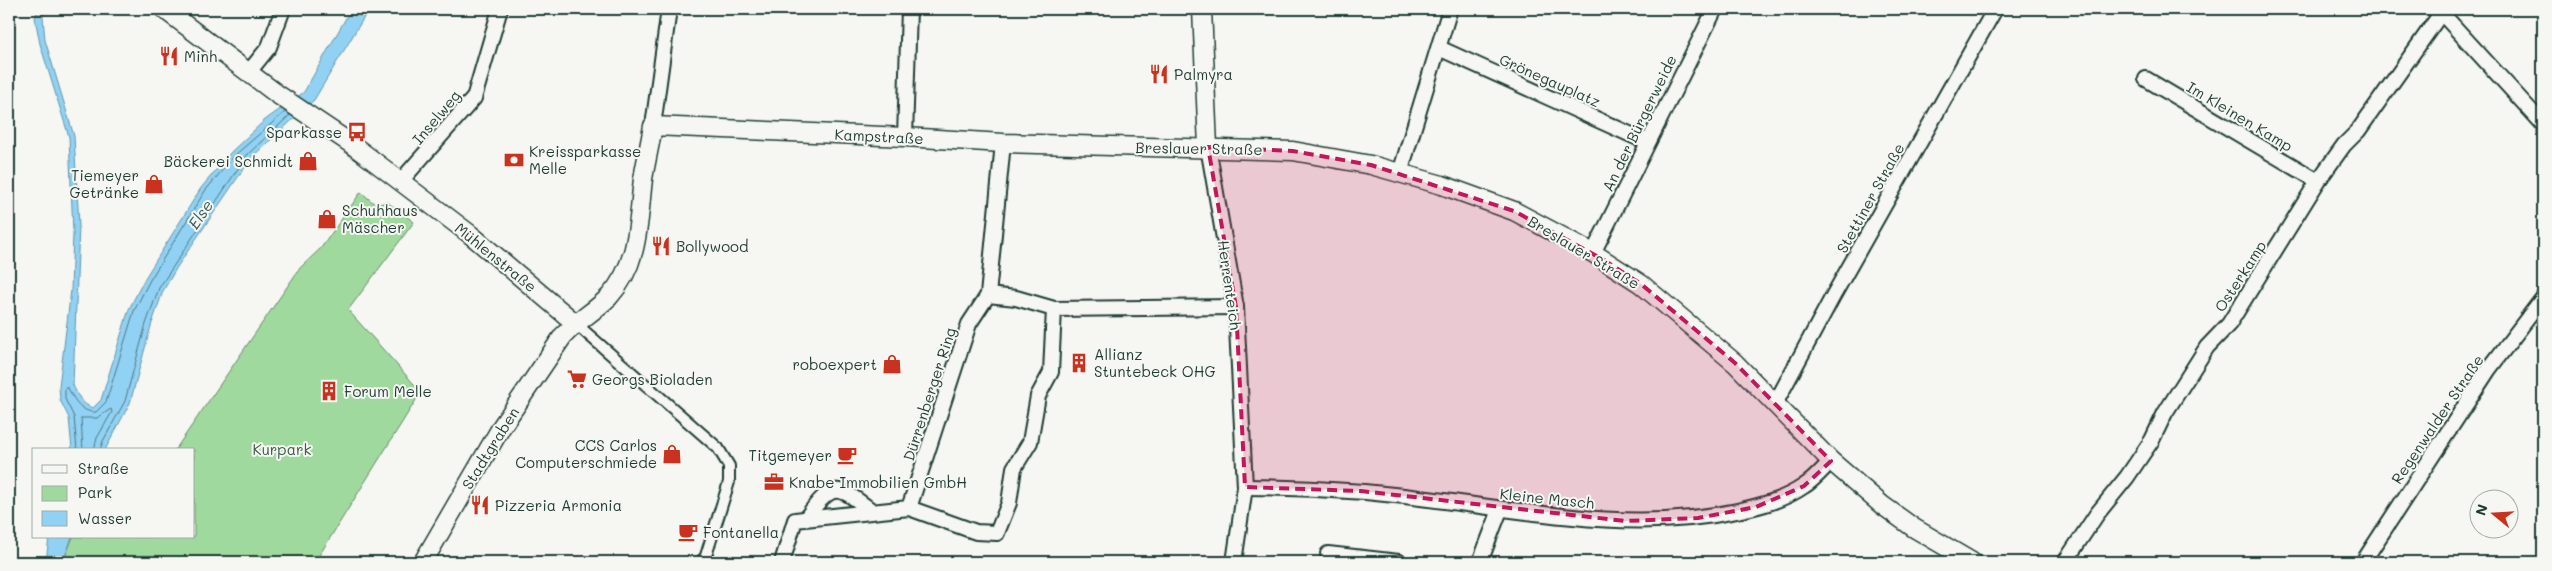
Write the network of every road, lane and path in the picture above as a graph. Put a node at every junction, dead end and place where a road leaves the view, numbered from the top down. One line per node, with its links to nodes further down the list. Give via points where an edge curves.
1 (164, 9): 12 (street, Mühlenstraße)
2 (283, 9): 12 (street, via 269,47)
3 (500, 9): 23 (street, Inselweg, via 474,98)
4 (669, 9): 15 (street)
5 (909, 9): 16 (street)
6 (1202, 9): 20 (street, Herrenteich)
7 (1450, 9): 11 (street)
8 (1715, 9): 17 (street, An der Bürgerweide)
9 (1995, 9): 30 (street, Stettiner Straße, via 1832,296)
10 (2442, 10): 14 (street); 22 (street, Osterkamp, via 2358,131)
11 (1439, 48): 17 (street, Grönegauplatz); 21 (street)
12 (248, 73): 23 (street, Mühlenstraße)
13 (2146, 79): 22 (street, Im Kleinen Kamp)
14 (2543, 124)
15 (653, 126): 16 (street, Kampstraße); 29 (street, Stadtgraben, via 634,252 624,277 609,297)
16 (905, 137): 18 (street, Kampstraße)
17 (1647, 142): 24 (street, An der Bürgerweide)
18 (1003, 143): 19 (street, Kampstraße); 25 (street, Dürrenberger Ring)
19 (1105, 146): 20 (street, Breslauer Straße)
20 (1208, 147): 21 (street, Breslauer Straße, via 1293,151); 27 (street, Herrenteich)
21 (1400, 173): 24 (street, Breslauer Straße, via 1514,211)
22 (2318, 181): 45 (street, Osterkamp, via 2228,324 2207,347 2164,413 2152,440)
23 (400, 182): 29 (street, Mühlenstraße, via 471,235)
24 (1593, 253): 30 (street, Breslauer Straße, via 1664,303 1735,363)
25 (988, 295): 28 (street, via 1016,298); 33 (street, Dürrenberger Ring, via 969,324)
26 (2543, 298): 46 (street, Regenwalder Straße, via 2488,369)
27 (1236, 307): 28 (street); 32 (street, Herrenteich)
28 (1054, 309): 33 (street, via 1051,372 1038,396 1030,442 1014,468 1009,503 997,533 976,532)
29 (575, 323): 38 (street, Stadtgraben, via 497,434); 39 (street, Mühlenstraße, via 718,448 729,466 729,482)
30 (1775, 404): 31 (street, Breslauer Straße)
31 (1832, 461): 34 (street, Kleine Masch, via 1804,486 1775,501 1698,518 1625,521); 44 (street, Breslauer Straße, via 1882,505)
32 (1245, 486): 34 (street, Kleine Masch, via 1360,492); 41 (street, Herrenteich)
33 (909, 508): 35 (street)
34 (1500, 510): 43 (street)
35 (872, 511): 36 (street); 36 (street, via 847,492 835,490 823,495)
36 (807, 517): 40 (street, via 795,520)
37 (1328, 554): 42 (street)
38 (423, 562)
39 (706, 562)
40 (782, 562)
41 (1234, 562)
42 (1399, 562)
43 (1480, 562)
44 (1972, 562)
45 (2065, 562)
46 (2362, 562)

